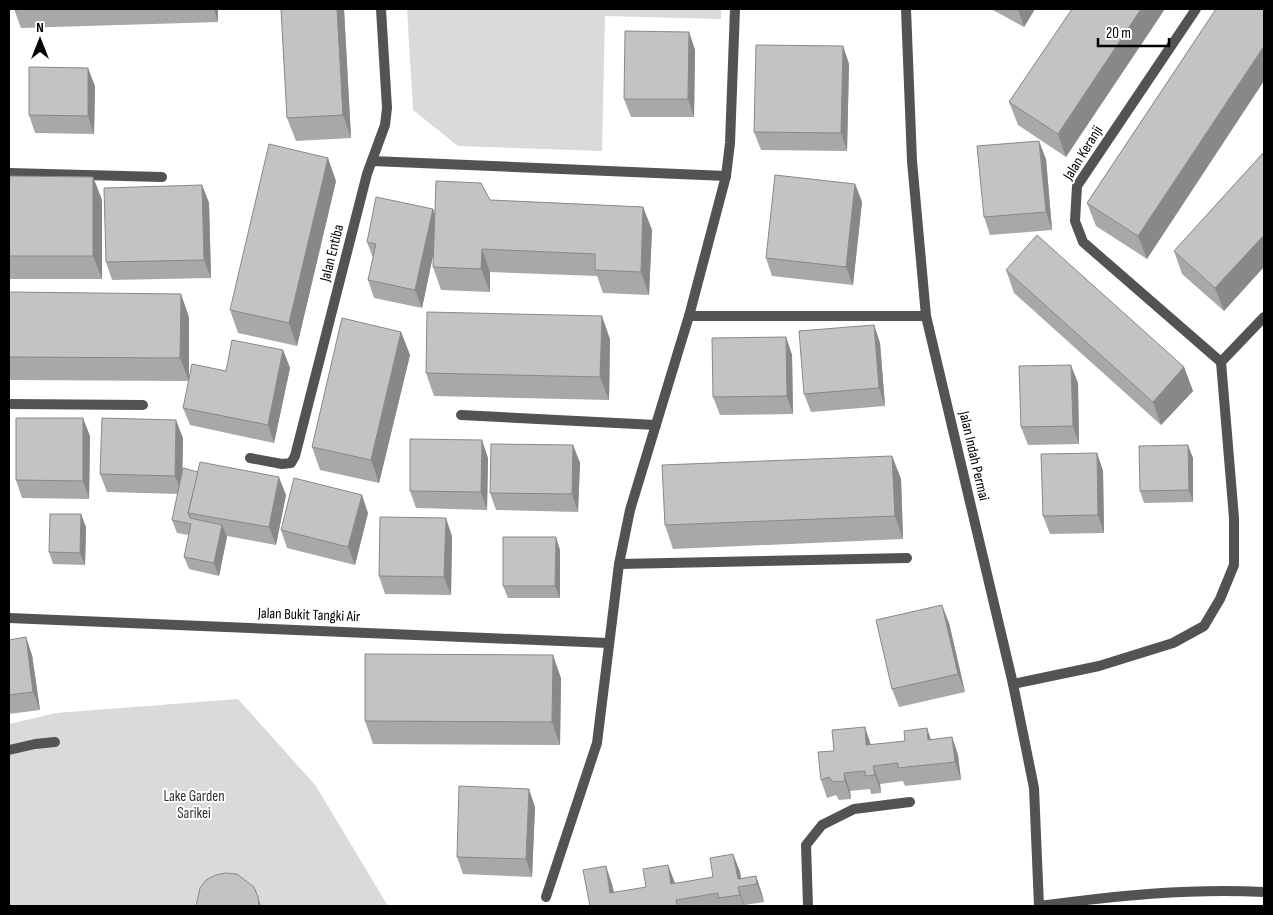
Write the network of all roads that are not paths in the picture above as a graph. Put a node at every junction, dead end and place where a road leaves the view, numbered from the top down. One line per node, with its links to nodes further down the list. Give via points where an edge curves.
1 (380, 9): 5 (street, Jalan Entiba, via 387,108 385,125)
2 (735, 9): 7 (street)
3 (906, 9): 10 (street, Jalan Indah Permai, via 912,161)
4 (1196, 9): 12 (street, Jalan Keranji, via 1077,186 1075,221 1083,242)
5 (372, 162): 7 (street); 17 (street, Jalan Entiba, via 295,456 291,463 282,464)
6 (9, 173): 8 (street)
7 (726, 176): 9 (street)
8 (162, 177)
9 (688, 316): 10 (street); 16 (street)
10 (926, 316): 22 (street, Jalan Indah Permai)
11 (1264, 317): 12 (street)
12 (1221, 362): 22 (street, via 1234,518 1234,565 1204,626 1173,643 1100,666)
13 (9, 404): 14 (street)
14 (143, 405)
15 (461, 415): 16 (street)
16 (656, 425): 19 (street, via 630,510)
17 (250, 458)
18 (907, 558): 19 (street)
19 (619, 564): 21 (street)
20 (9, 618): 21 (street, Jalan Bukit Tangki Air)
21 (608, 643): 27 (street, via 597,743)
22 (1013, 684): 29 (street, Jalan Indah Permai, via 1034,788)
23 (55, 742): 24 (street)
24 (9, 750)
25 (910, 802): 28 (street, via 854,809 822,825 806,845)
26 (1264, 892): 29 (street, via 1114,896)
27 (546, 897)
28 (808, 906)
29 (1039, 906)

